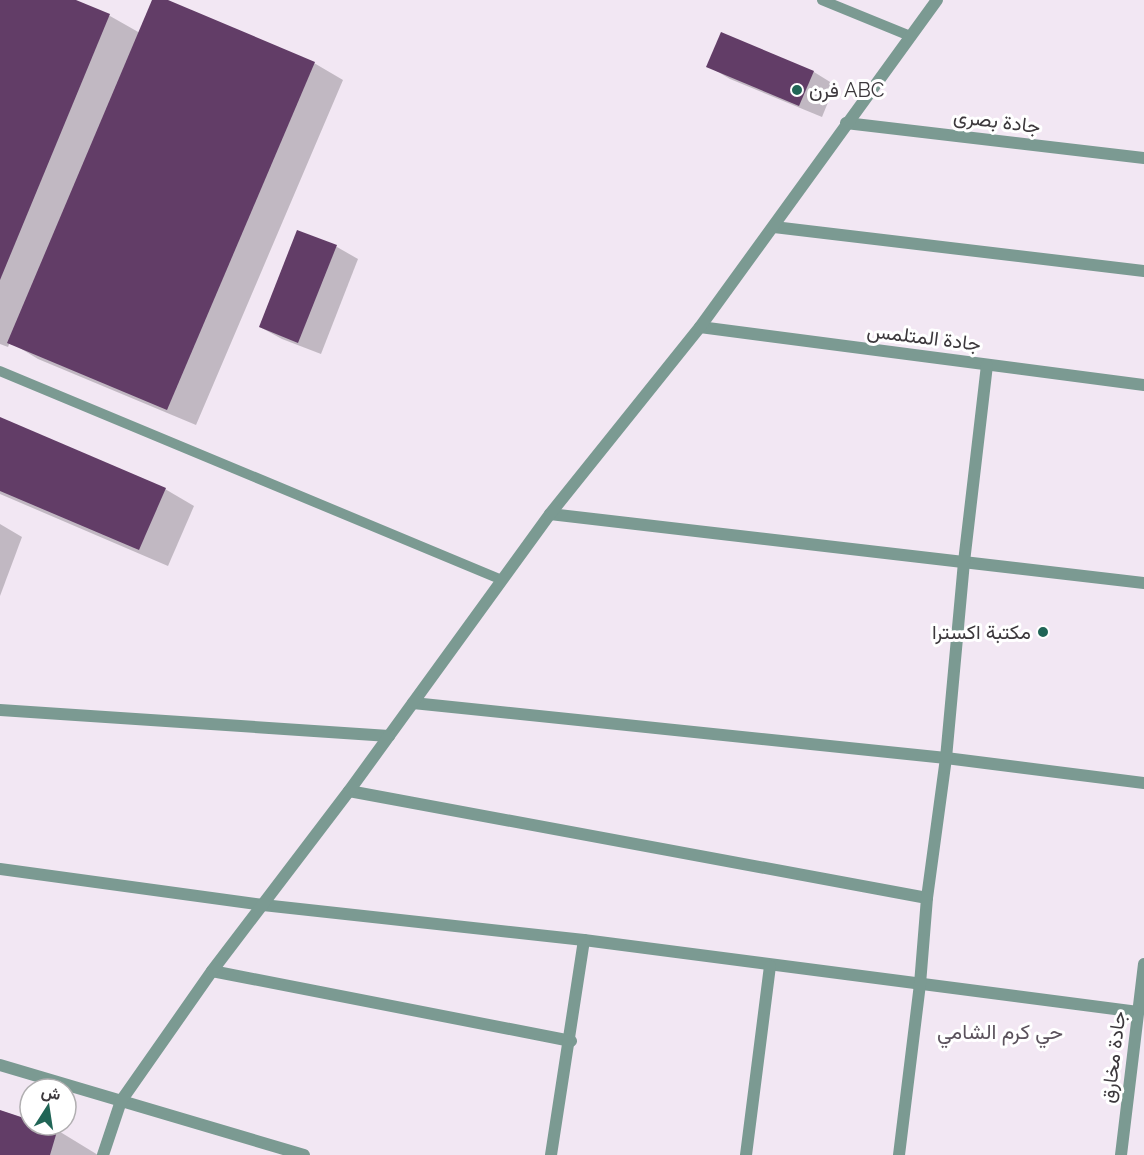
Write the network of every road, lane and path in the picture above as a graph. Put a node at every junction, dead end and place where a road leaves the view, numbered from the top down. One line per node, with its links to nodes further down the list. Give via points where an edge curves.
1 (822, 0): 3 (lane)
2 (937, 0): 3 (street)
3 (910, 36): 4 (street)
4 (846, 123): 5 (street, جادة بصرى); 6 (street)
5 (1144, 158)
6 (774, 227): 7 (street); 8 (street)
7 (1144, 271)
8 (700, 327): 9 (street, جادة المتلمس); 12 (street)
9 (987, 365): 11 (street, جادة المتلمس); 13 (street)
10 (0, 371): 14 (lane)
11 (1144, 385)
12 (549, 514): 13 (street); 14 (street)
13 (963, 562): 15 (street); 19 (street)
14 (502, 580): 16 (street)
15 (1144, 583)
16 (413, 703): 18 (street); 19 (street)
17 (0, 710): 18 (street)
18 (389, 736): 21 (street)
19 (946, 758): 20 (street); 23 (street)
20 (1144, 783)
21 (349, 790): 23 (street); 24 (street)
22 (0, 869): 24 (street)
23 (927, 898): 29 (street)
24 (263, 905): 25 (street); 28 (street)
25 (584, 940): 27 (street); 31 (street)
26 (1144, 964): 30 (street, جادة مخارق)
27 (770, 966): 29 (street); 37 (street)
28 (212, 971): 31 (street); 33 (street)
29 (920, 984): 30 (street); 38 (street)
30 (1138, 1012): 39 (street, جادة مخارق)
31 (571, 1041): 36 (street)
32 (0, 1065): 33 (street)
33 (121, 1101): 34 (street); 35 (street)
34 (103, 1155)
35 (304, 1155)
36 (551, 1155)
37 (746, 1155)
38 (899, 1155)
39 (1121, 1155)

